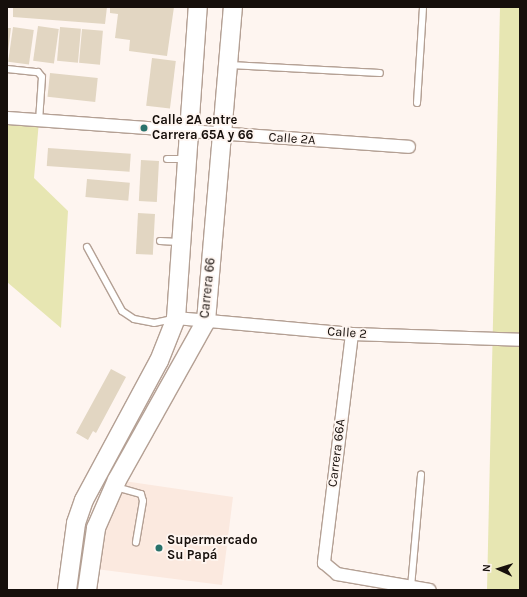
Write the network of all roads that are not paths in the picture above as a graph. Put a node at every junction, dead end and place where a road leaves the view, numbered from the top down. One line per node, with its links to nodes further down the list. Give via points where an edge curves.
1 (198, 7): 10 (main road)
2 (233, 7): 4 (main road, Carrera 66)
3 (423, 7): 7 (lane)
4 (228, 65): 6 (lane); 11 (main road, Carrera 66)
5 (7, 69): 9 (lane, via 38,72 42,77)
6 (380, 73)
7 (417, 103)
8 (7, 118): 9 (street, Calle 2A)
9 (39, 121): 10 (street, Calle 2A)
10 (189, 131): 11 (street, Calle 2A); 14 (main road)
11 (222, 134): 12 (street, Calle 2A); 19 (main road, Carrera 66)
12 (409, 147)
13 (167, 158): 14 (lane)
14 (187, 159): 16 (main road)
15 (160, 241): 16 (lane)
16 (181, 242): 18 (main road)
17 (87, 248): 18 (lane, via 122,311 134,319 154,323)
18 (176, 318): 19 (street, Calle 2); 26 (main road, via 158,361 84,500 76,523)
19 (206, 321): 20 (street, Calle 2); 23 (main road, Carrera 66)
20 (352, 334): 21 (street, Calle 2); 25 (street, Carrera 66A, via 324,563 336,574)
21 (520, 340)
22 (421, 474): 25 (lane)
23 (114, 487): 24 (lane, via 141,494 143,501); 27 (main road, Carrera 66, via 96,528)
24 (136, 542)
25 (411, 587): 28 (street)
26 (67, 590)
27 (87, 590)
28 (430, 590)

